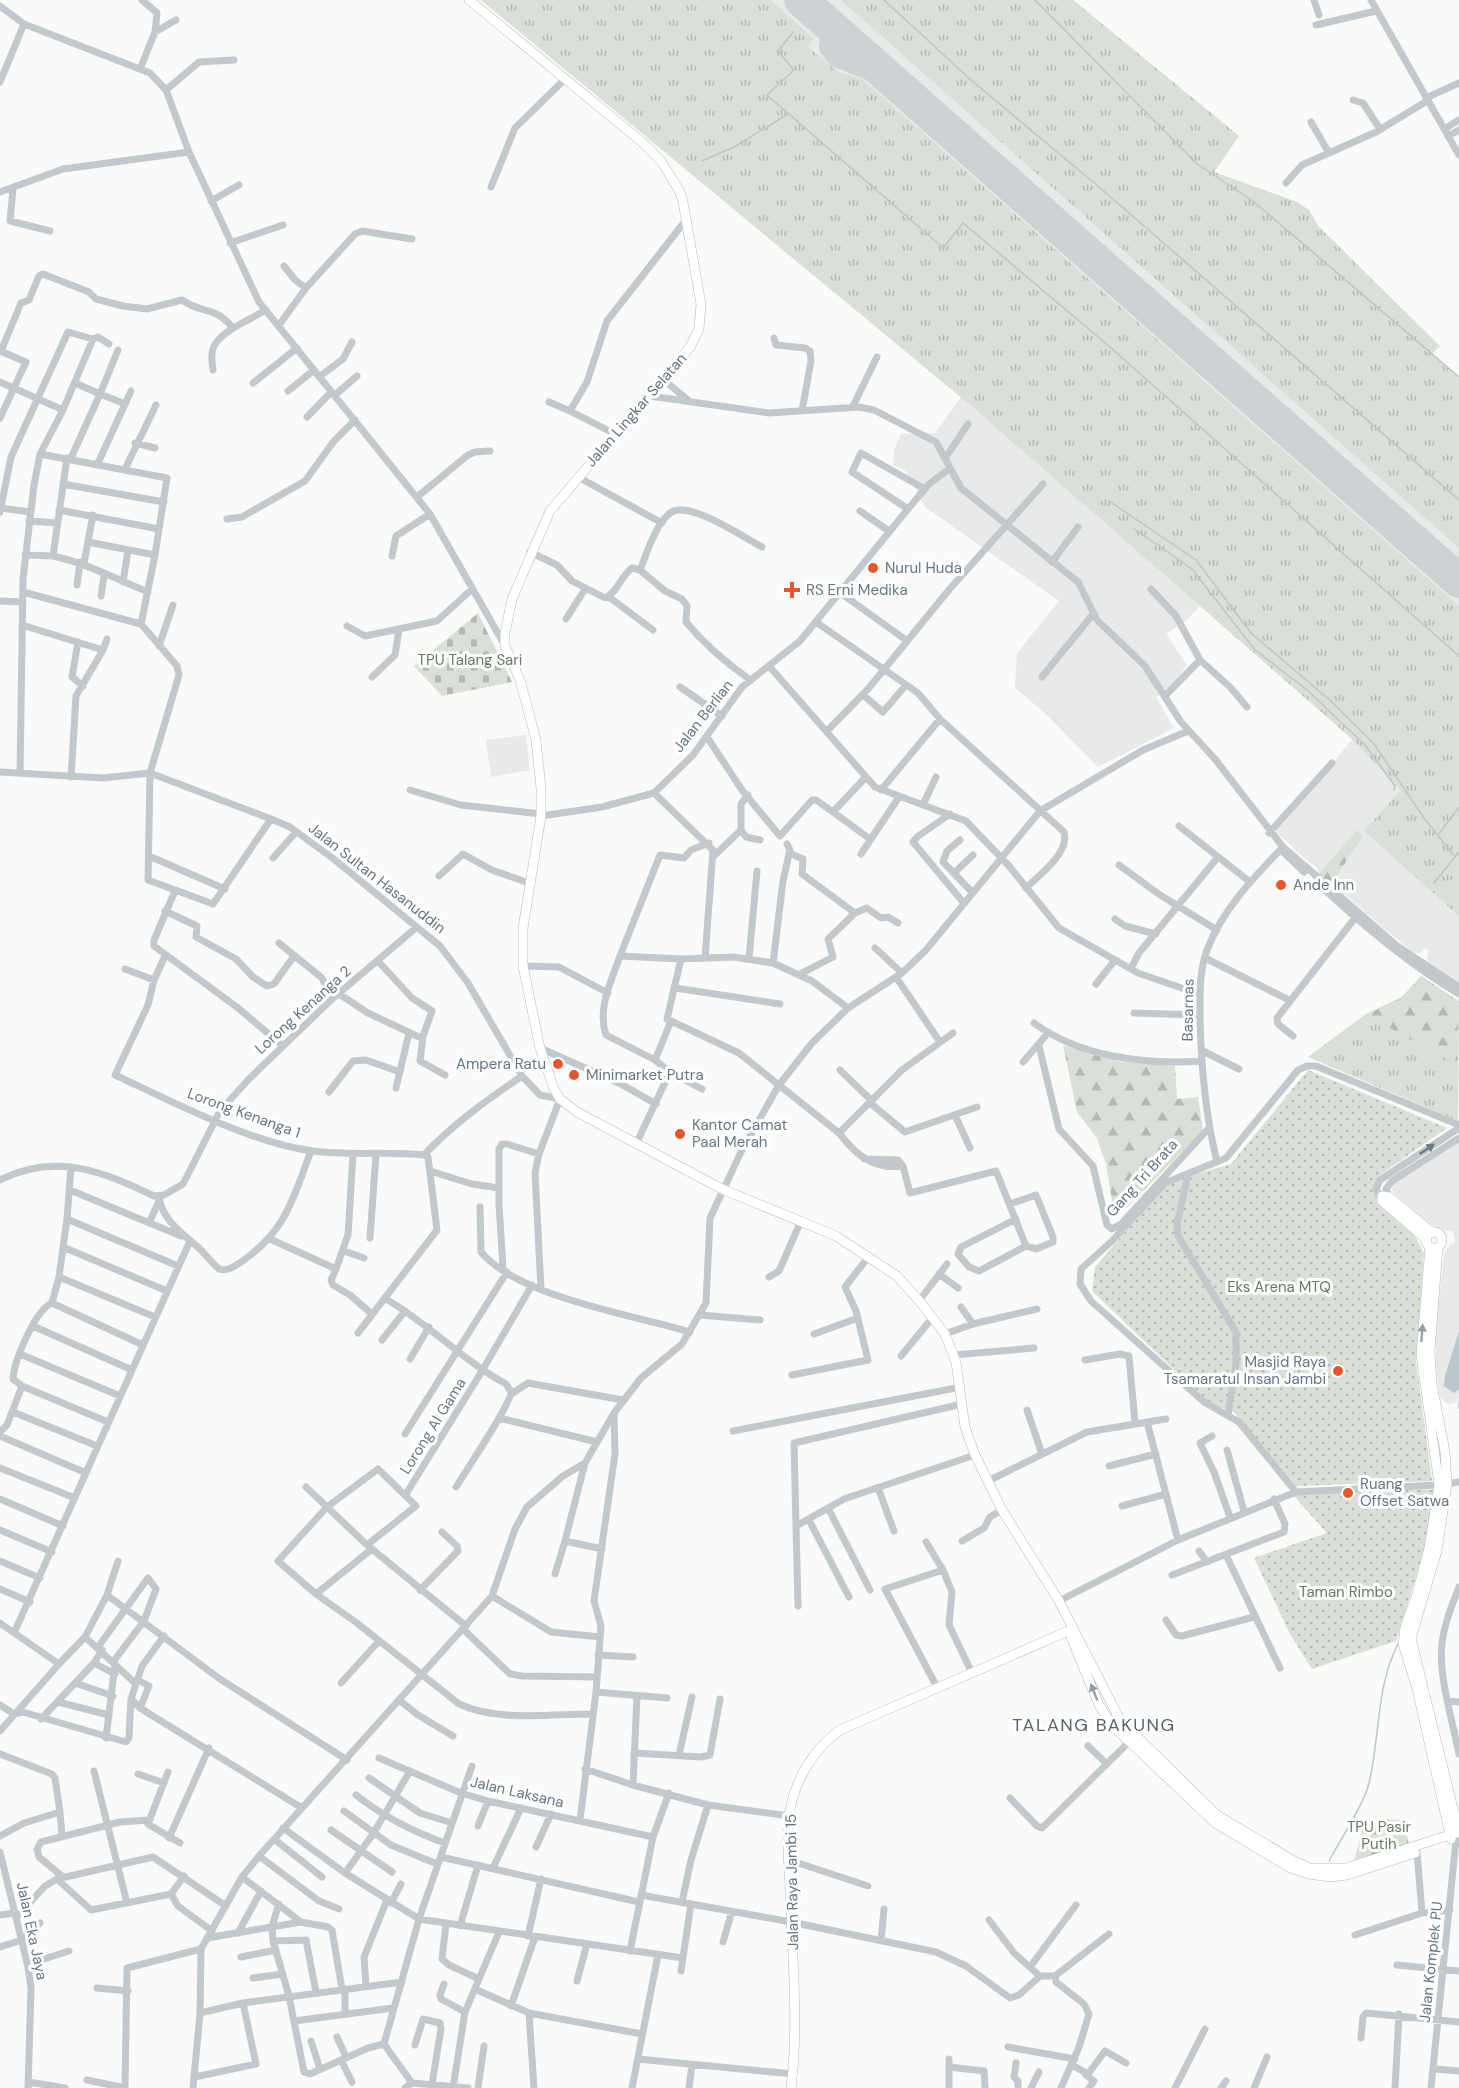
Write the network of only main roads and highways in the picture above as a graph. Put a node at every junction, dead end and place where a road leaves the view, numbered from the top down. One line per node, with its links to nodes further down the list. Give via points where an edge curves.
1 (469, 0): 3 (highway, Jalan Lingkar Selatan, via 661,161 680,192 700,286 700,322 690,348 550,511 512,599 505,646 536,740 541,788 541,815 523,928 523,966 540,1048 560,1099 577,1112 722,1189 836,1236 897,1276 920,1301 945,1334 954,1354 965,1427 975,1455)
2 (1386, 1199): 4 (highway, via 1432,1241 1420,1354 1443,1485 1433,1549 1405,1627 1403,1644)
3 (1070, 1627): 5 (highway, via 1112,1708 1134,1737 1217,1815); 5 (highway, one-way to 3, via 1215,1824 1128,1743 1099,1705); 6 (highway, Jalan Raya Jambi 15, via 848,1726 828,1739 802,1776 790,1816)
4 (1456, 1836): 5 (highway, via 1346,1868 1310,1868); 5 (highway, via 1347,1875 1330,1877 1290,1868)
5 (1276, 1855)
6 (790, 2088)

